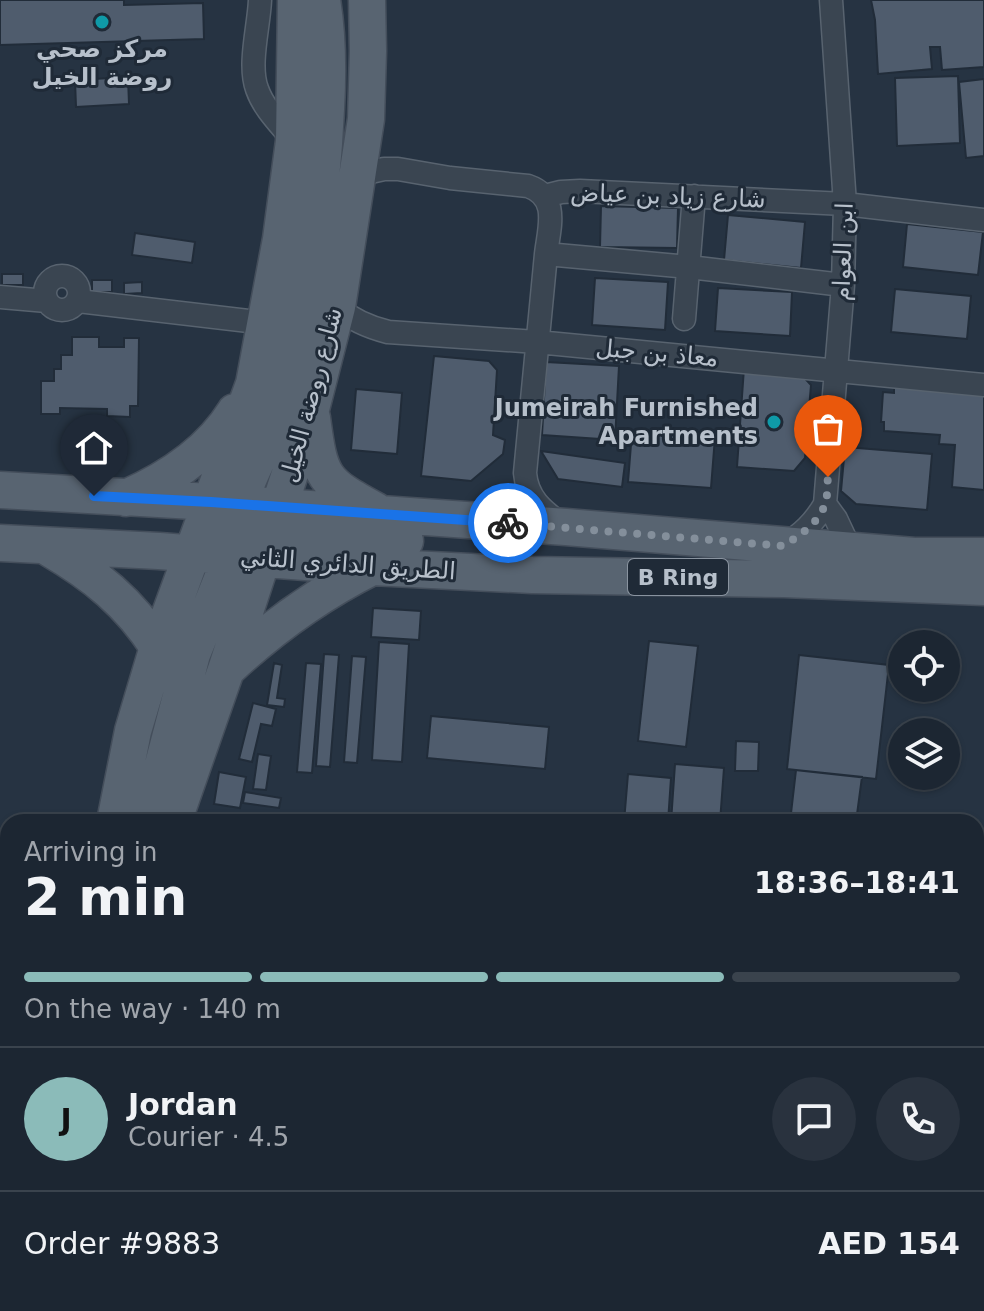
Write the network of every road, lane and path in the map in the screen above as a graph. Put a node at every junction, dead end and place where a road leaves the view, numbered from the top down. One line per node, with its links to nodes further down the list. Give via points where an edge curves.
1 (260, 0): 6 (street, via 254,78 264,103)
2 (296, 0): 6 (main road, شارع روضة الخيل)
3 (322, 0): 30 (main road, via 327,77 314,234 289,359)
4 (367, 0): 7 (main road, شارع روضة الخيل, via 366,119)
5 (831, 0): 10 (street, ابن العوام)
6 (294, 141): 18 (main road, شارع روضة الخيل)
7 (357, 175): 8 (street, شارع زياد بن عياض, via 398,169 528,186); 16 (main road, شارع روضة الخيل)
8 (545, 196): 9 (street, شارع زياد بن عياض, via 580,191); 12 (street, via 550,206)
9 (694, 196): 10 (street, شارع زياد بن عياض); 13 (street)
10 (845, 204): 11 (street, شارع زياد بن عياض); 14 (street, ابن العوام)
11 (984, 220)
12 (546, 254): 13 (street); 19 (street)
13 (689, 267): 14 (street); 17 (street)
14 (843, 285): 20 (street, ابن العوام)
15 (0, 297): 18 (street, via 47,301 48,283 61,275 77,284 78,301)
16 (337, 307): 19 (street, معاذ بن جبل, via 357,322 388,332); 23 (main road, شارع روضة الخيل)
17 (684, 319)
18 (266, 323): 21 (main road, شارع روضة الخيل)
19 (537, 342): 20 (street, معاذ بن جبل); 29 (street, via 526,484 544,511)
20 (837, 370): 22 (street, معاذ بن جبل); 26 (street, ابن العوام)
21 (254, 384): 25 (main road, via 200,453); 30 (main road, شارع روضة الخيل)
22 (984, 385)
23 (311, 409): 27 (main road, via 316,451 329,480 345,495); 30 (main road, شارع روضة الخيل)
24 (0, 490): 25 (main road, الطريق الدائري الثاني / B Ring)
25 (126, 498): 30 (main road, الطريق الدائري الثاني / B Ring)
26 (825, 504): 34 (street, via 815,521); 35 (street)
27 (384, 515): 29 (main road, الطريق الدائري الثاني / B Ring); 30 (main road, الطريق الدائري الثاني / B Ring)
28 (0, 519): 30 (main road)
29 (566, 527): 31 (main road, الطريق الدائري الثاني / B Ring)
30 (236, 532): 31 (main road, via 626,554); 33 (main road, الطريق الدائري الثاني / B Ring); 37 (main road, الطريق الدائري الثاني / B Ring); 39 (main road, شارع روضة الخيل); 40 (main road, شارع روضة الخيل); 42 (main road, via 192,654)
31 (679, 537): 34 (main road, الطريق الدائري الثاني / B Ring)
32 (0, 543): 33 (main road, الطريق الدائري الثاني / B Ring)
33 (44, 545): 39 (main road, via 101,582 133,612)
34 (783, 546): 35 (main road, الطريق الدائري الثاني / B Ring)
35 (851, 551): 36 (main road, الطريق الدائري الثاني / B Ring)
36 (984, 556)
37 (372, 567): 38 (main road, الطريق الدائري الثاني / B Ring); 40 (main road, via 293,614)
38 (984, 587)
39 (158, 647): 41 (main road, شارع روضة الخيل, via 133,731)
40 (226, 670): 43 (main road, شارع روضة الخيل)
41 (117, 814)
42 (152, 814)
43 (176, 814)

